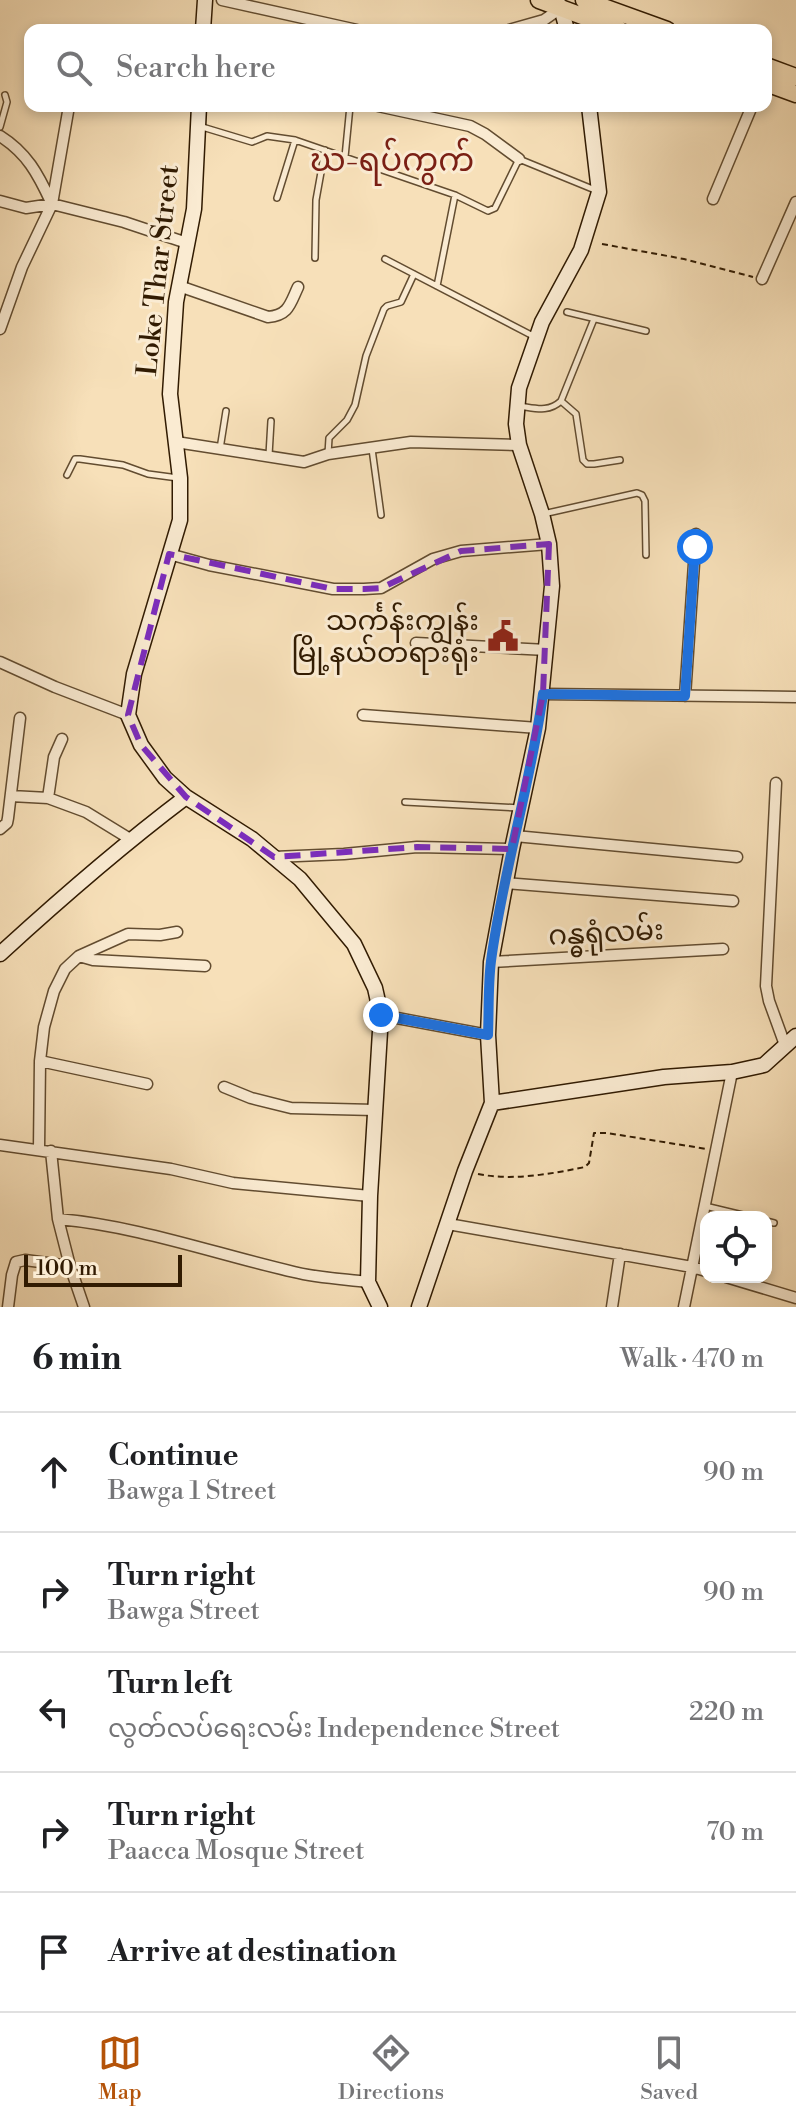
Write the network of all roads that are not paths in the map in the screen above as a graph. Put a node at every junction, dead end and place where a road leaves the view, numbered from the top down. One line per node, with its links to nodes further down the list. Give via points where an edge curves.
1 (205, 0): 6 (street)
2 (222, 0): 7 (street)
3 (539, 0): 5 (main road)
4 (584, 0): 11 (main road)
5 (558, 4): 8 (street, via 544,20); 9 (street); 10 (main road)
6 (203, 24)
7 (330, 24)
8 (530, 24)
9 (565, 24)
10 (606, 24)
11 (650, 24)
12 (772, 73): 14 (main road)
13 (772, 76): 15 (main road)
14 (796, 77)
15 (796, 94)
16 (5, 95): 24 (lane)
17 (68, 112): 36 (street)
18 (199, 112): 23 (street, Loke Thar Street)
19 (349, 112): 28 (lane)
20 (406, 112): 29 (street, via 470,126)
21 (590, 112): 30 (street)
22 (749, 112): 33 (street)
23 (198, 126): 26 (lane, via 252,142 267,136); 37 (street, Loke Thar Street)
24 (0, 127)
25 (0, 136): 36 (street, via 37,171)
26 (295, 140): 27 (lane); 32 (lane)
27 (325, 150): 28 (lane); 38 (lane, via 316,200)
28 (345, 157): 31 (lane)
29 (519, 159): 30 (lane); 31 (lane, via 492,210)
30 (599, 192): 50 (street, via 581,250)
31 (455, 195): 43 (lane)
32 (277, 198)
33 (713, 199)
34 (0, 201): 36 (street, via 26,208)
35 (796, 202): 41 (street)
36 (52, 204): 37 (street); 45 (street)
37 (187, 243): 42 (street, Loke Thar Street)
38 (315, 258)
39 (385, 259): 40 (lane)
40 (414, 274): 43 (lane); 59 (lane, via 401,302 384,309 355,405 329,438)
41 (762, 279)
42 (179, 286): 44 (street, via 268,317 289,308); 55 (street, Loke Thar Street, via 170,394)
43 (437, 286): 50 (lane)
44 (298, 287)
45 (5, 297): 48 (street)
46 (567, 312): 47 (lane)
47 (594, 319): 49 (lane); 51 (lane)
48 (0, 329)
49 (646, 331)
50 (536, 338): 52 (street)
51 (561, 401): 52 (lane, via 547,410); 61 (lane, via 576,414 587,464)
52 (518, 406): 56 (street)
53 (226, 411): 58 (lane)
54 (271, 421): 60 (lane)
55 (176, 442): 58 (street); 63 (street, Loke Thar Street)
56 (519, 445): 57 (street, via 411,442); 64 (street)
57 (371, 448): 59 (street); 65 (lane)
58 (220, 449): 60 (street)
59 (328, 454): 60 (street, via 304,462)
60 (269, 456)
61 (620, 460)
62 (67, 475): 63 (lane, via 80,459)
63 (180, 478): 68 (street, Loke Thar Street, via 180,520)
64 (542, 514): 67 (street); 69 (lane, via 637,493 645,501)
65 (381, 515)
66 (696, 534): 74 (street)
67 (549, 544): 68 (street, via 461,551 433,559 381,588 364,589 333,589); 71 (street)
68 (169, 554): 76 (street, Loke Thar Street, via 134,674)
69 (646, 555)
70 (416, 643): 71 (street)
71 (547, 650): 73 (street)
72 (0, 662): 76 (street)
73 (543, 694): 74 (street); 79 (street)
74 (685, 696): 75 (street)
75 (796, 697)
76 (128, 715): 83 (street, via 141,745)
77 (363, 715): 79 (street)
78 (20, 718): 82 (street)
79 (538, 728): 86 (street)
80 (62, 739): 84 (street)
81 (776, 783): 102 (street, via 766,986)
82 (11, 796): 84 (street); 87 (street)
83 (186, 797): 88 (street); 90 (street)
84 (48, 798): 88 (street, via 86,812)
85 (405, 802): 86 (lane)
86 (521, 808): 89 (street)
87 (2, 825)
88 (130, 839): 96 (street)
89 (513, 842): 90 (street); 91 (street); 92 (street)
90 (274, 857): 100 (street, via 300,879 354,944)
91 (737, 857)
92 (506, 883): 93 (street); 98 (street)
93 (733, 901)
94 (177, 932): 97 (street, via 128,934)
95 (723, 949): 98 (street, ဂန္ဓရုံလမ်း)
96 (0, 954)
97 (79, 956): 99 (street); 103 (street, via 54,991)
98 (491, 962): 101 (street)
99 (205, 966)
100 (381, 1015): 101 (street); 108 (street)
101 (488, 1035): 107 (street)
102 (791, 1040): 104 (street, via 764,1065)
103 (40, 1061): 105 (street); 110 (street)
104 (732, 1072): 107 (street); 112 (street)
105 (147, 1084)
106 (224, 1087): 108 (street, via 291,1108)
107 (492, 1103): 115 (street)
108 (375, 1110): 111 (street)
109 (0, 1145): 110 (street)
110 (45, 1150): 111 (street, via 233,1183); 114 (street)
111 (370, 1196): 120 (street)
112 (705, 1206): 113 (lane); 118 (street)
113 (726, 1211)
114 (58, 1219): 117 (street); 120 (street, via 296,1273)
115 (448, 1224): 116 (street); 126 (street)
116 (620, 1254): 118 (street); 127 (street)
117 (70, 1266): 123 (street, via 16,1262); 124 (street)
118 (692, 1267): 119 (street); 128 (street)
119 (700, 1269)
120 (368, 1282): 125 (street)
121 (746, 1283): 122 (street)
122 (796, 1298)
123 (8, 1307)
124 (84, 1307)
125 (380, 1307)
126 (419, 1307)
127 (612, 1307)
128 (684, 1307)

